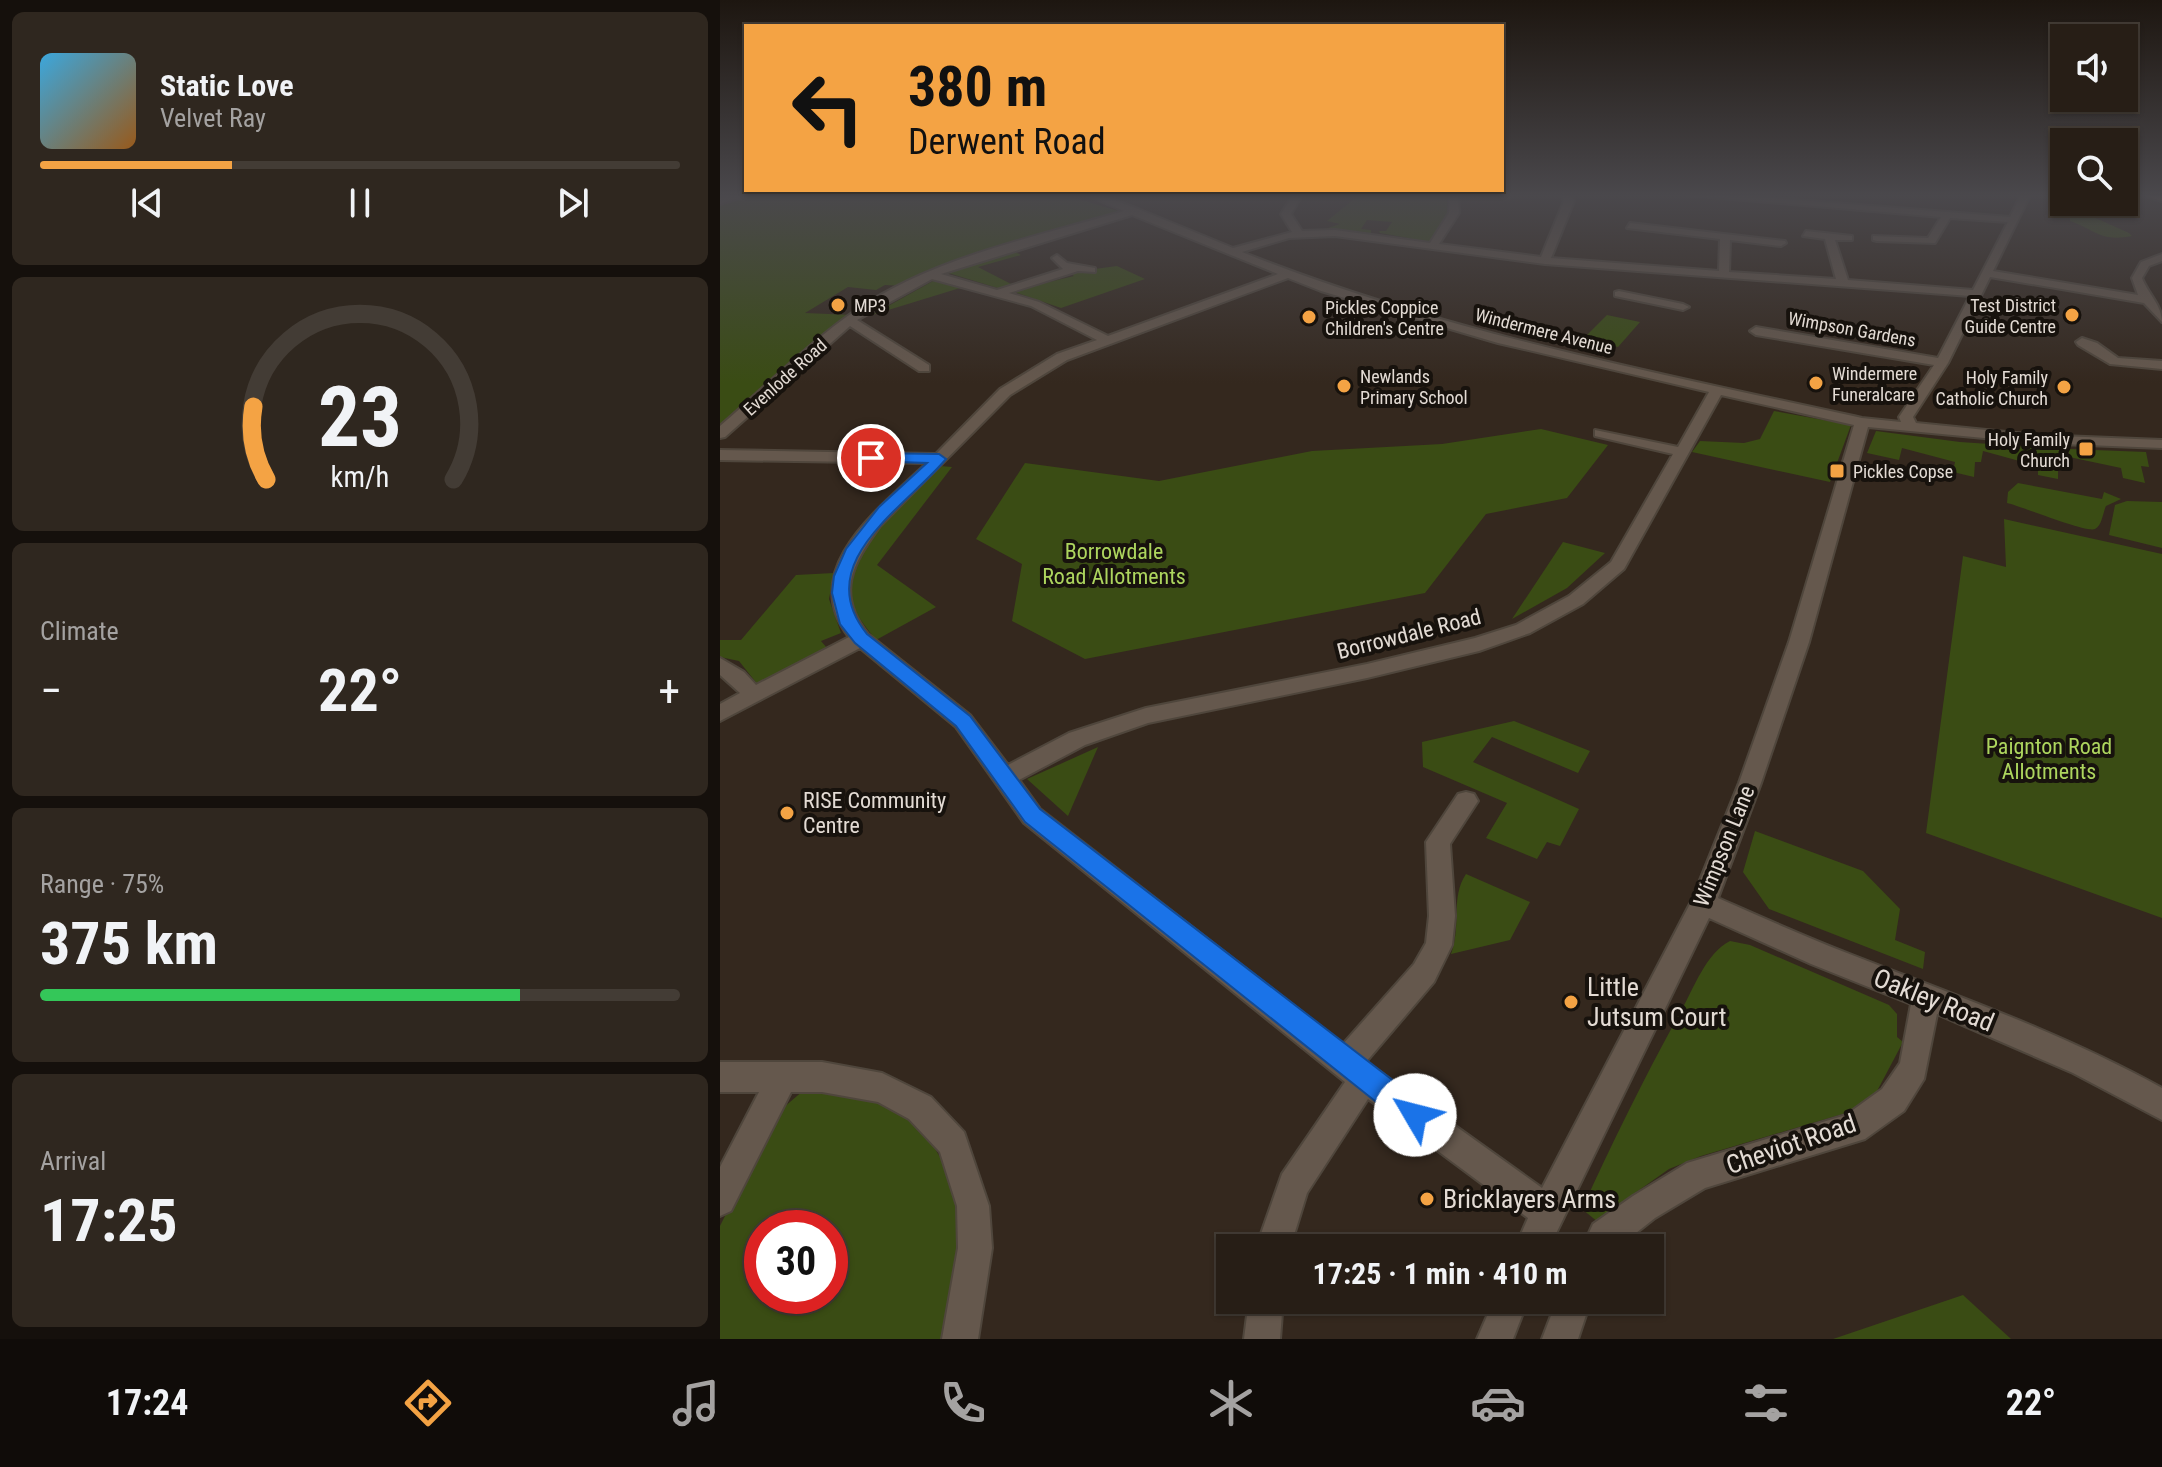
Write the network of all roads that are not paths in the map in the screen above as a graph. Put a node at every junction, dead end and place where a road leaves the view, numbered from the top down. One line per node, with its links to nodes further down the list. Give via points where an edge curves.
1 (979, 257): 15 (street, Evenlode Road)
2 (1240, 257): 16 (street, Windermere Avenue)
3 (1517, 257): 10 (street)
4 (1546, 257): 10 (street)
5 (1724, 257): 17 (street)
6 (1835, 257): 18 (street)
7 (1994, 257): 14 (street)
8 (2160, 257): 23 (street, via 2139,270)
9 (1057, 258): 11 (street)
10 (1545, 261): 13 (street)
11 (1074, 269): 12 (street); 19 (street)
12 (1091, 270)
13 (1653, 270): 17 (street); 22 (street)
14 (1985, 273): 20 (street); 23 (street)
15 (931, 275): 19 (street); 26 (street, Evenlode Road)
16 (1285, 275): 28 (street); 33 (street, Windermere Avenue, via 1459,328)
17 (1724, 275): 18 (street)
18 (1843, 283): 20 (street)
19 (999, 293): 28 (street, via 1035,304)
20 (1974, 293): 30 (street)
21 (1619, 294): 22 (street)
22 (1635, 296): 24 (street)
23 (2146, 300): 25 (street)
24 (1683, 307)
25 (2162, 318)
26 (849, 320): 32 (street); 37 (street, Evenlode Road)
27 (1756, 331): 30 (street, Wimpson Gardens)
28 (1106, 340): 41 (street, via 1062,357 1005,392)
29 (2082, 342): 31 (street, via 2107,358)
30 (1942, 363): 35 (street, via 1906,417)
31 (2162, 365)
32 (924, 368)
33 (1717, 390): 34 (street, Windermere Avenue); 39 (street, Borrowdale Road)
34 (1862, 422): 35 (street, Windermere Avenue); 48 (street, Wimpson Lane, via 1799,642)
35 (1910, 425): 38 (street, Windermere Avenue, via 2036,439)
36 (1600, 433): 39 (street)
37 (720, 434)
38 (2162, 444)
39 (1682, 452): 46 (street, Borrowdale Road, via 1618,565 1549,617 1449,652 1146,716 1077,739)
40 (720, 455): 41 (street)
41 (939, 459): 42 (street, via 890,505 854,549 842,576 846,620)
42 (861, 639): 44 (street); 46 (street, via 963,721)
43 (720, 665): 44 (street)
44 (753, 695): 45 (street)
45 (720, 713)
46 (1005, 777): 50 (street, via 1032,816)
47 (1466, 801): 50 (street, via 1438,842 1439,945)
48 (1703, 903): 49 (street, Oakley Road); 55 (street, Wimpson Lane)
49 (1926, 996): 53 (street, Oakley Road, via 2110,1075); 58 (street, Cheviot Road, via 1914,1069 1893,1100 1854,1128 1698,1174)
50 (1355, 1071): 55 (street); 56 (street, via 1293,1185)
51 (720, 1077): 52 (street)
52 (783, 1077): 54 (street); 62 (street, via 822,1077 882,1088 920,1108 953,1143 973,1206 975,1248)
53 (2162, 1105)
54 (720, 1200)
55 (1547, 1212): 57 (street, Wimpson Lane)
56 (1277, 1234)
57 (1538, 1234)
58 (1608, 1234)
59 (1265, 1314): 63 (street)
60 (1505, 1314): 64 (street)
61 (1569, 1314): 65 (street)
62 (960, 1339)
63 (1262, 1339)
64 (1495, 1339)
65 (1560, 1339)

